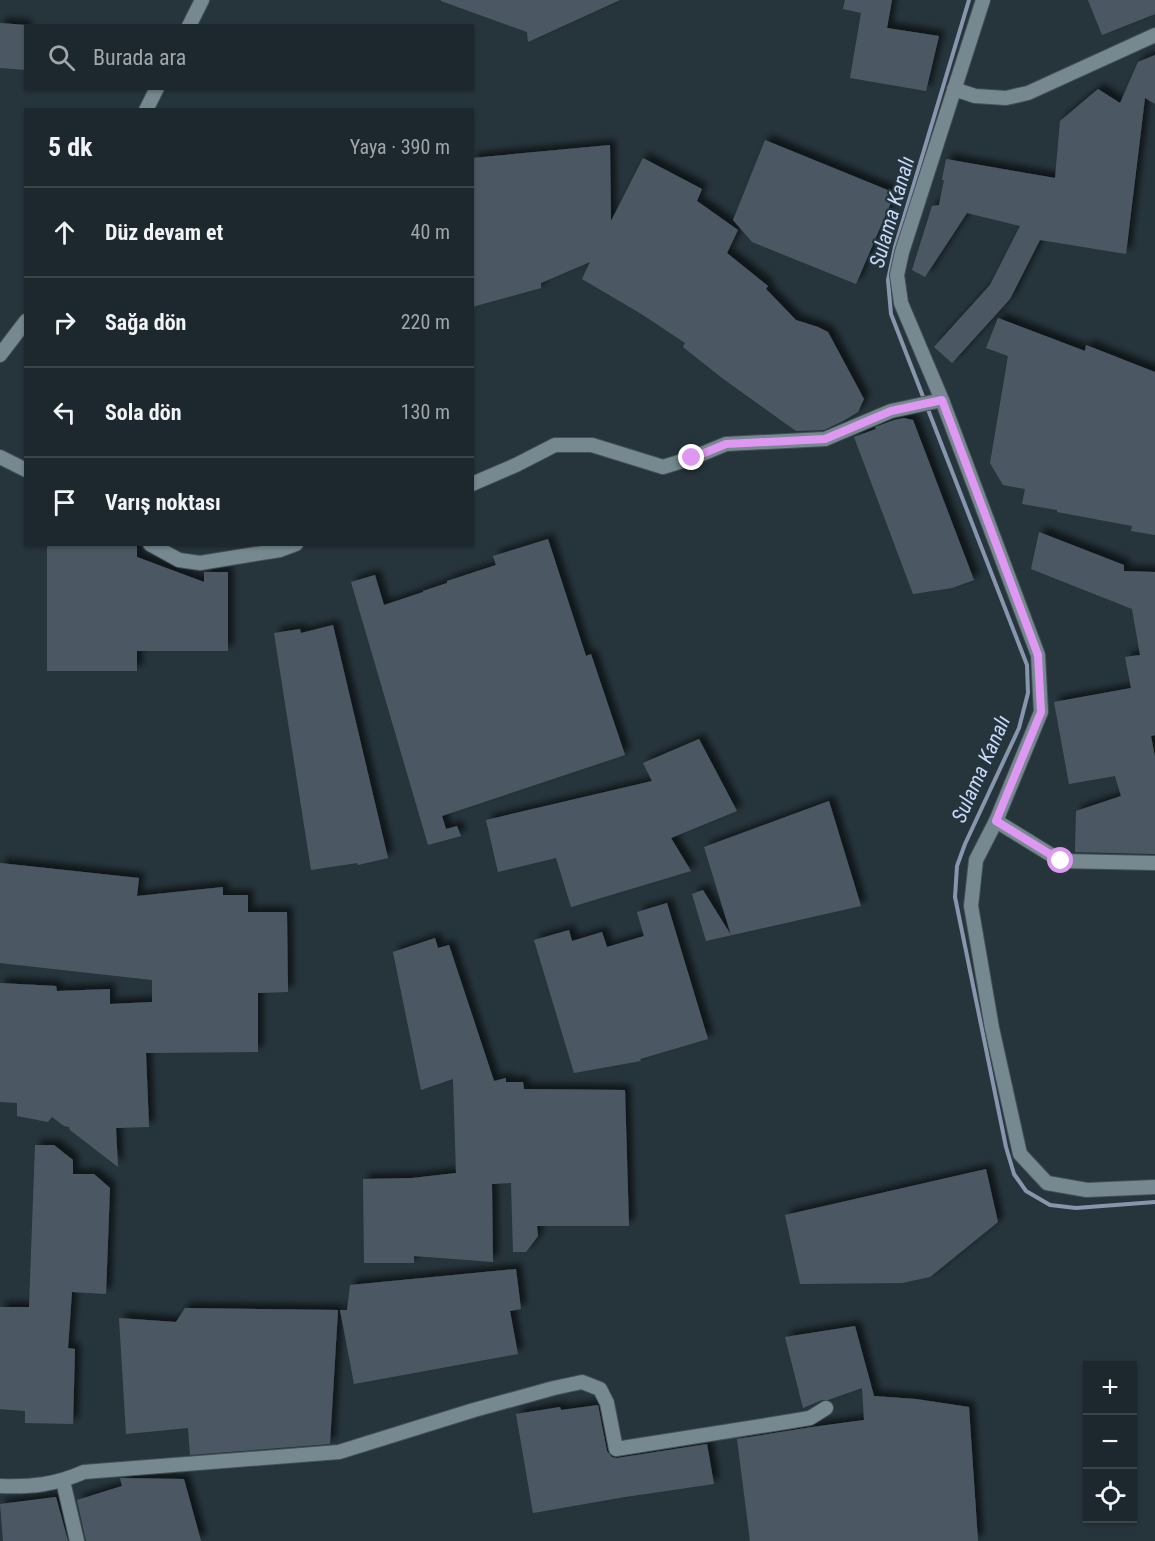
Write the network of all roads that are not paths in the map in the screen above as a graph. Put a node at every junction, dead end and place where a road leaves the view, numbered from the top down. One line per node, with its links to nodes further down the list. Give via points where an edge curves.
1 (202, 0): 3 (street)
2 (983, 0): 5 (street)
3 (190, 24)
4 (1155, 35): 5 (street, via 1028,93 1006,98 975,96)
5 (954, 89): 10 (street, via 897,275 901,303)
6 (156, 90): 7 (street)
7 (147, 108)
8 (24, 324): 9 (street)
9 (0, 355)
10 (942, 400): 13 (street, via 891,411 825,439 726,444 663,467 592,445 555,445); 16 (street, via 1038,655 1041,712)
11 (0, 457): 12 (street)
12 (24, 469)
13 (474, 483)
14 (154, 546): 15 (street, via 179,560 200,563)
15 (291, 546)
16 (996, 821): 17 (street, via 1061,861); 18 (street, via 976,860 971,906 992,1028 1020,1154 1047,1183 1087,1190)
17 (1155, 863)
18 (1155, 1187)
19 (826, 1408): 20 (street, via 810,1418 616,1449 607,1402 600,1389 582,1382 339,1452 84,1472)
20 (63, 1481): 21 (street); 22 (street)
21 (0, 1486)
22 (77, 1541)

